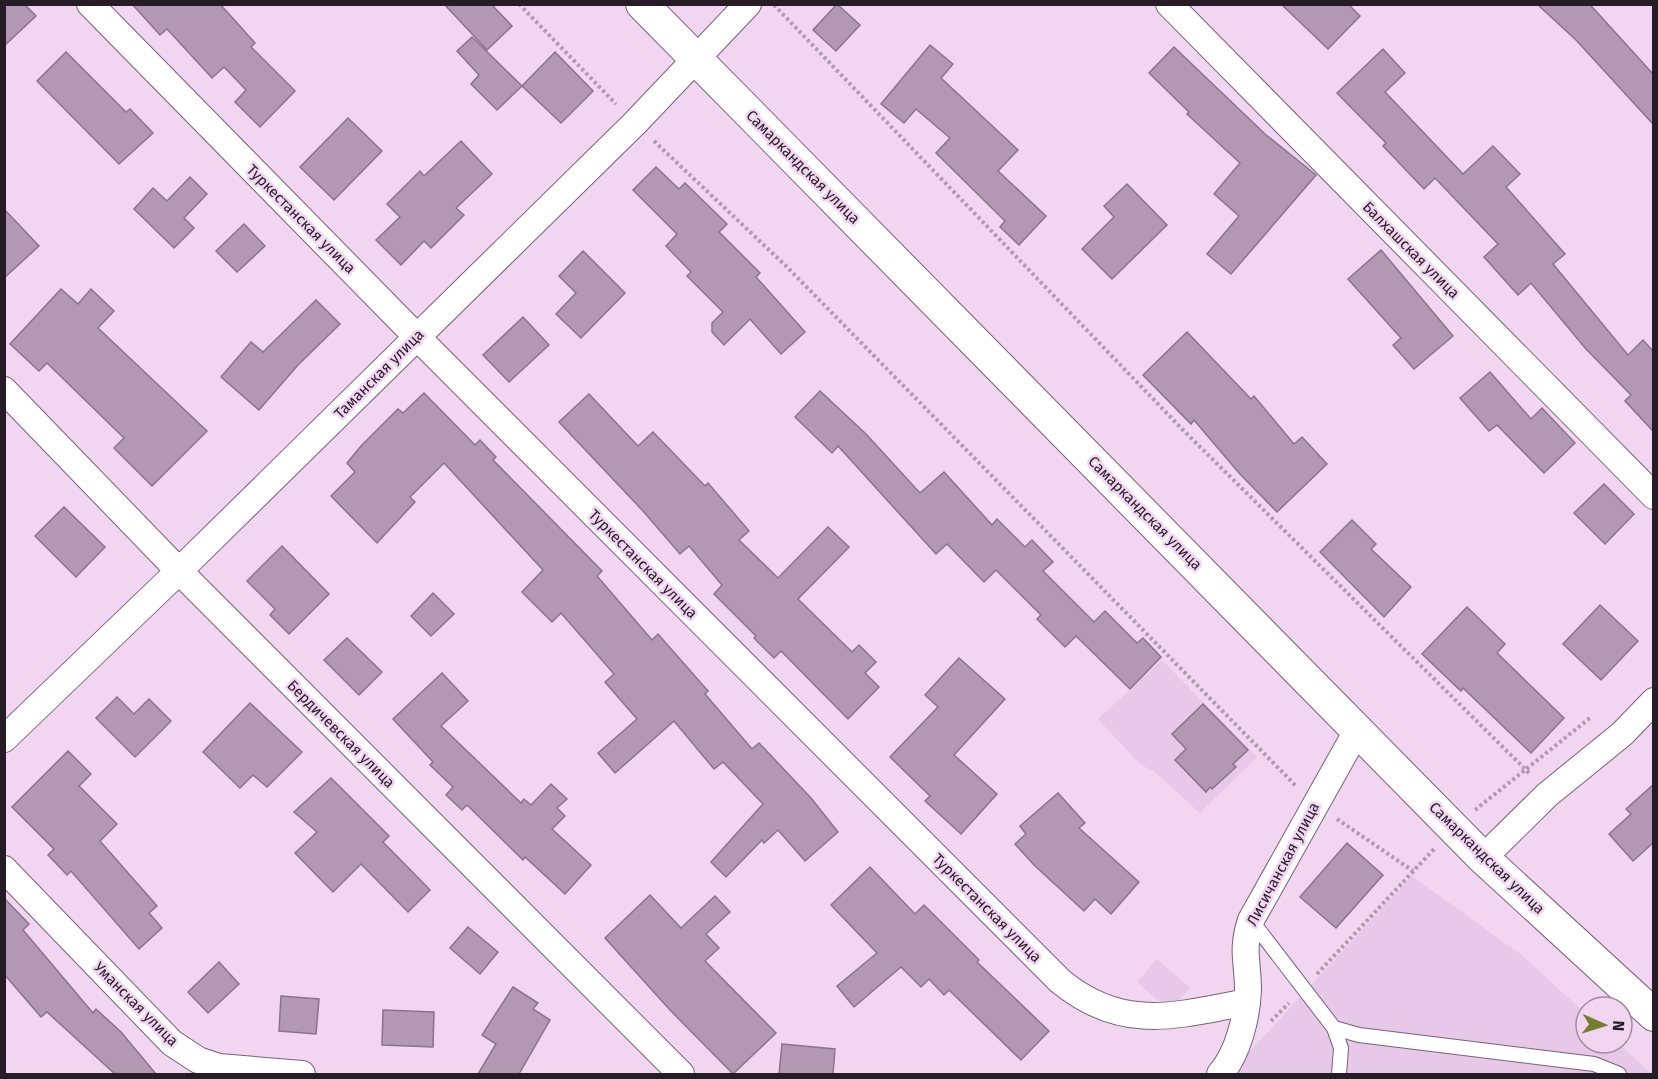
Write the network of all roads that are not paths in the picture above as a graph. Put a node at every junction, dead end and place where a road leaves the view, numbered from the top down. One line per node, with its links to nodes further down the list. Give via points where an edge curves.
1 (90, 4): 6 (street, Туркестанская улица)
2 (642, 4): 5 (street, Самаркандская улица)
3 (748, 4): 5 (street, Таманская улица)
4 (1169, 4): 8 (street, Балхашская улица)
5 (697, 60): 6 (street, Таманская улица); 11 (street, Самаркандская улица)
6 (417, 337): 9 (street, Таманская улица); 16 (street, Туркестанская улица, via 1077,995 1113,1012 1150,1017 1174,1017)
7 (4, 390): 9 (street, Бердичевская улица)
8 (1653, 496)
9 (179, 572): 12 (street, Таманская улица); 20 (street, Бердичевская улица)
10 (1653, 701): 13 (street, via 1622,734 1547,795)
11 (1358, 729): 13 (street, Самаркандская улица); 15 (street, Лисичанская улица)
12 (4, 739)
13 (1483, 858): 17 (street, Самаркандская улица)
14 (4, 869): 19 (street, Уманская улица, via 172,1043 198,1060 219,1066)
15 (1251, 920): 16 (street, Лисичанская улица, via 1244,951); 18 (lane)
16 (1247, 1002): 21 (street, Лисичанская улица, via 1234,1053)
17 (1653, 1015)
18 (1334, 1028): 22 (lane, via 1341,1048); 23 (lane, via 1359,1035 1594,1064)
19 (302, 1074)
20 (681, 1074)
21 (1220, 1074)
22 (1339, 1074)
23 (1618, 1074)

